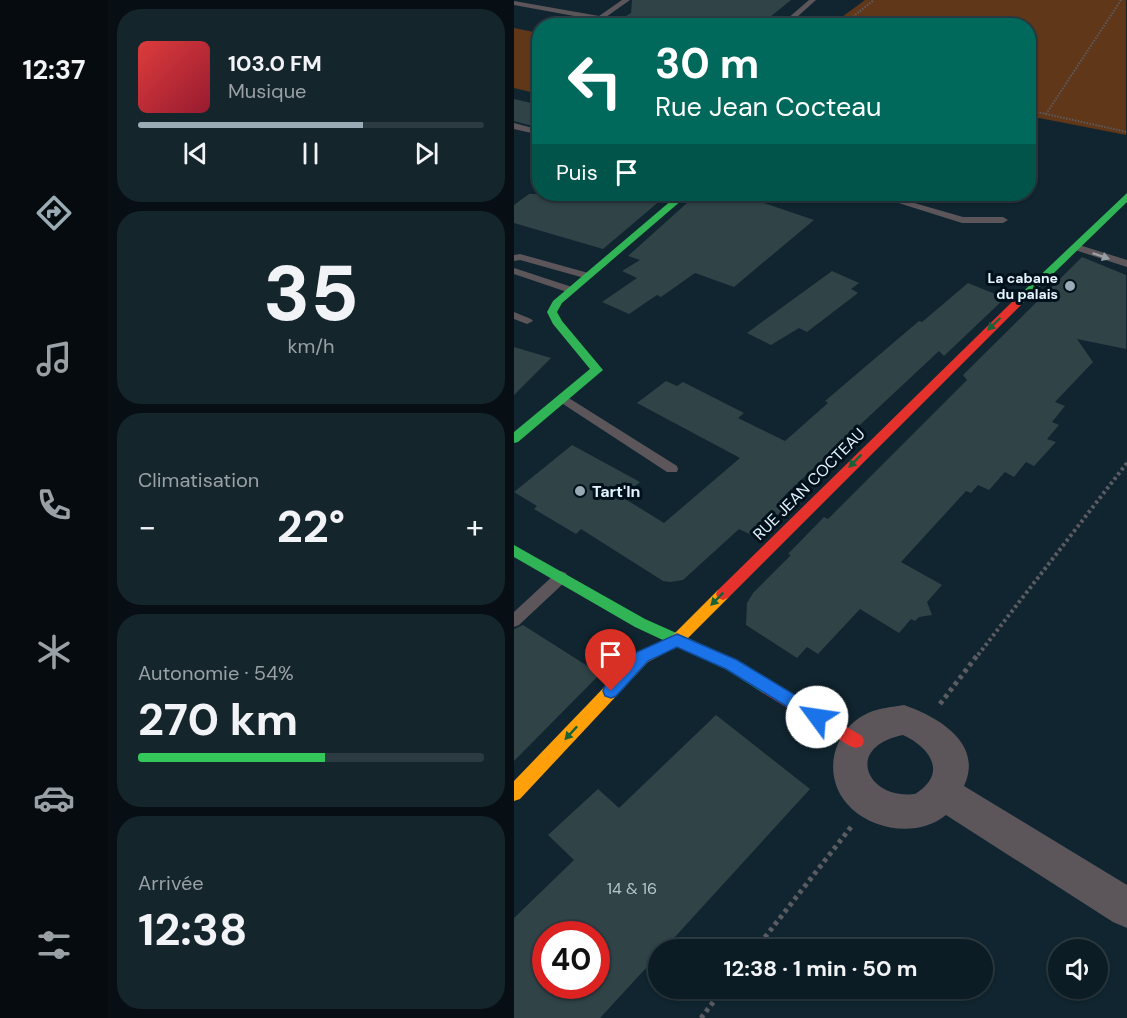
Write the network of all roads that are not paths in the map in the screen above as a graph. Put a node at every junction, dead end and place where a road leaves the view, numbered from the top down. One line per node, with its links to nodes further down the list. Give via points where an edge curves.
1 (627, 0): 4 (lane)
2 (813, 0): 5 (lane)
3 (514, 3): 4 (lane)
4 (600, 18)
5 (792, 18)
6 (514, 126): 7 (lane)
7 (532, 131)
8 (1126, 196): 12 (street, RUE JEAN COCTEAU)
9 (676, 201): 16 (street)
10 (898, 201): 11 (lane, via 962,220)
11 (1003, 220)
12 (1076, 247): 14 (lane, one-way to 14); 26 (street, RUE JEAN COCTEAU, one-way to 26, via 998,319)
13 (514, 258): 16 (lane)
14 (1126, 264)
15 (514, 271): 17 (lane)
16 (588, 276): 17 (street)
17 (571, 290): 20 (street, via 552,312 597,370)
18 (514, 315): 19 (lane)
19 (527, 321)
20 (564, 399): 21 (street); 22 (lane)
21 (514, 439)
22 (672, 469)
23 (514, 550): 24 (street)
24 (561, 578): 25 (lane); 26 (street)
25 (514, 621)
26 (677, 640): 27 (street, via 732,665); 28 (street, RUE JEAN COCTEAU, one-way to 28, via 643,657)
27 (856, 741): 29 (street, via 849,762 854,784 870,802 889,811 911,813 930,807); 29 (street, via 868,728 885,721 904,720 923,726 940,738 950,756 952,775)
28 (514, 793)
29 (944, 794): 30 (street)
30 (1126, 908)

